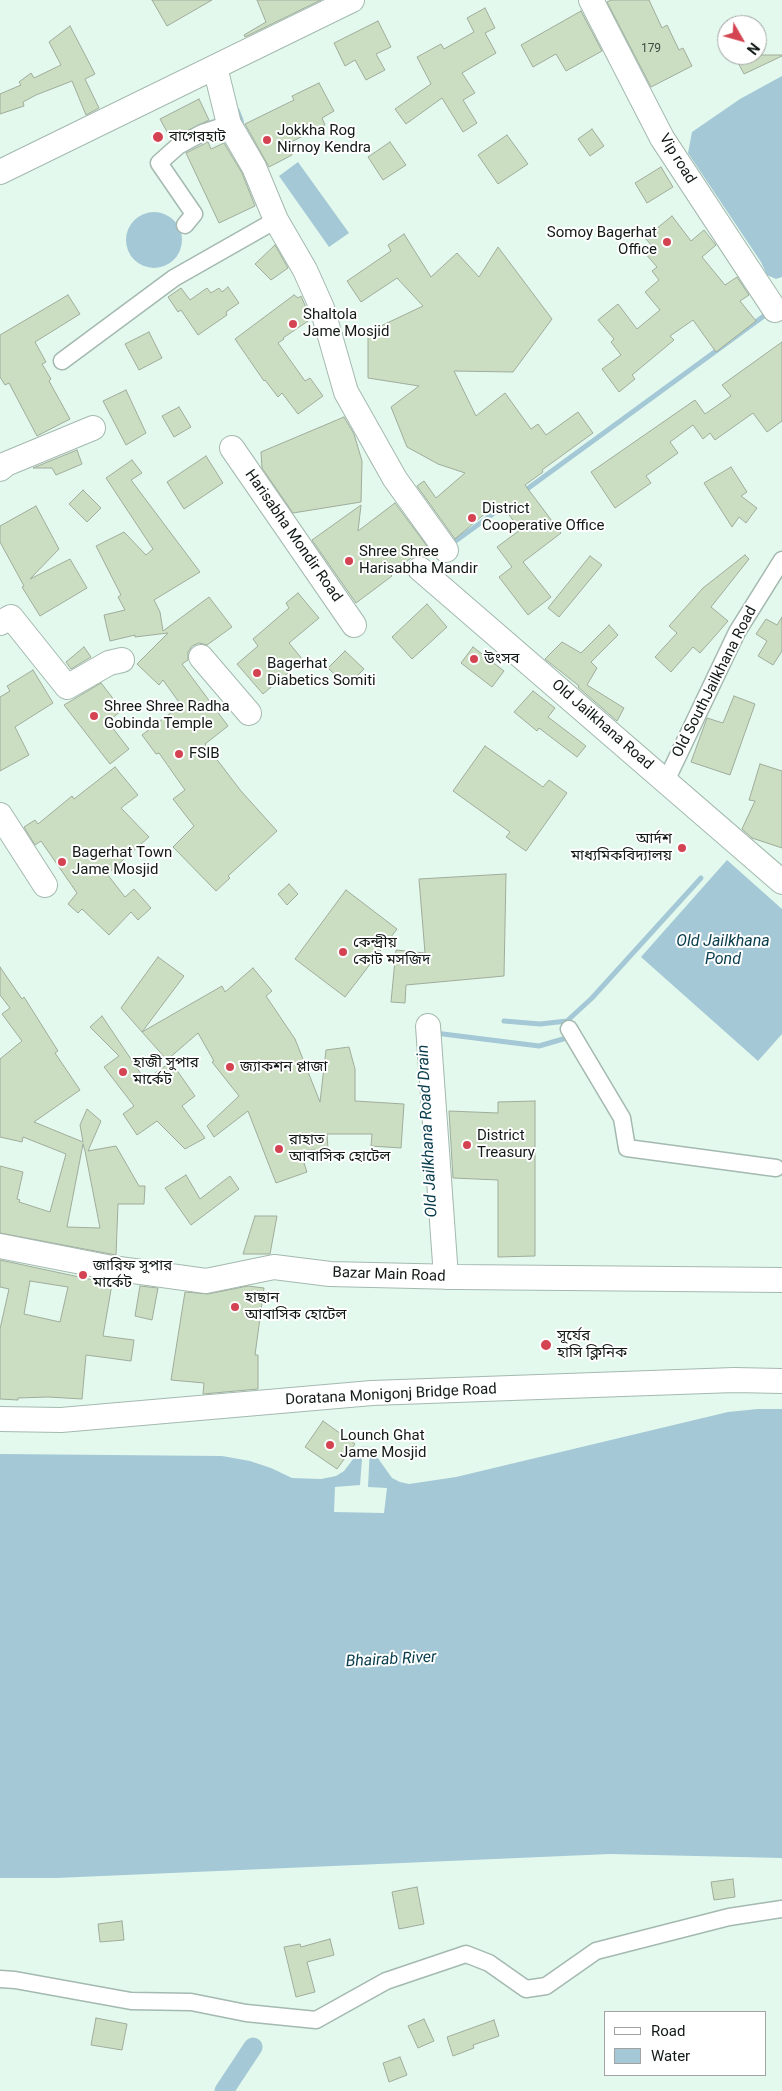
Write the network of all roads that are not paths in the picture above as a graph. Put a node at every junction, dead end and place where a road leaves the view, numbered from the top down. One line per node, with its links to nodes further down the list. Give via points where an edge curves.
1 (352, 0): 3 (street)
2 (591, 0): 8 (street, Vip road, via 662,138)
3 (215, 67): 4 (street); 5 (street)
4 (229, 124): 6 (street, via 254,167); 7 (street, via 178,146 159,162 194,214)
5 (0, 172)
6 (276, 220): 9 (street, via 174,278); 13 (street, via 305,270 322,308 346,392 395,479)
7 (185, 225)
8 (775, 310)
9 (62, 360)
10 (93, 428): 12 (street)
11 (232, 448): 17 (street, Harisabha Mondir Road)
12 (0, 469)
13 (446, 550)
14 (782, 560): 21 (street, Old SouthJailkhana Road, via 737,632)
15 (420, 569): 21 (street, Old Jailkhana Road)
16 (0, 623): 19 (street, via 11,617 67,687 109,663)
17 (354, 625)
18 (201, 657): 20 (street)
19 (122, 660)
20 (249, 713)
21 (666, 781): 23 (street, Old Jailkhana Road)
22 (0, 815): 24 (street)
23 (782, 882)
24 (44, 885)
25 (428, 1026): 29 (street)
26 (568, 1029): 27 (street, via 622,1118 627,1148)
27 (776, 1168)
28 (0, 1246): 29 (street, Bazar Main Road, via 112,1268 206,1281 274,1267 330,1274)
29 (446, 1277): 30 (street, Bazar Main Road)
30 (782, 1280)
31 (782, 1381): 32 (street, Doratana Monigonj Bridge Road, via 372,1393 61,1420)
32 (0, 1419)
33 (782, 1909): 34 (street, via 729,1916 596,1951 546,1986 526,1989 489,1962 466,1954 386,1981 316,2020 246,2013 191,2002 103,1998)
34 (0, 1979)

